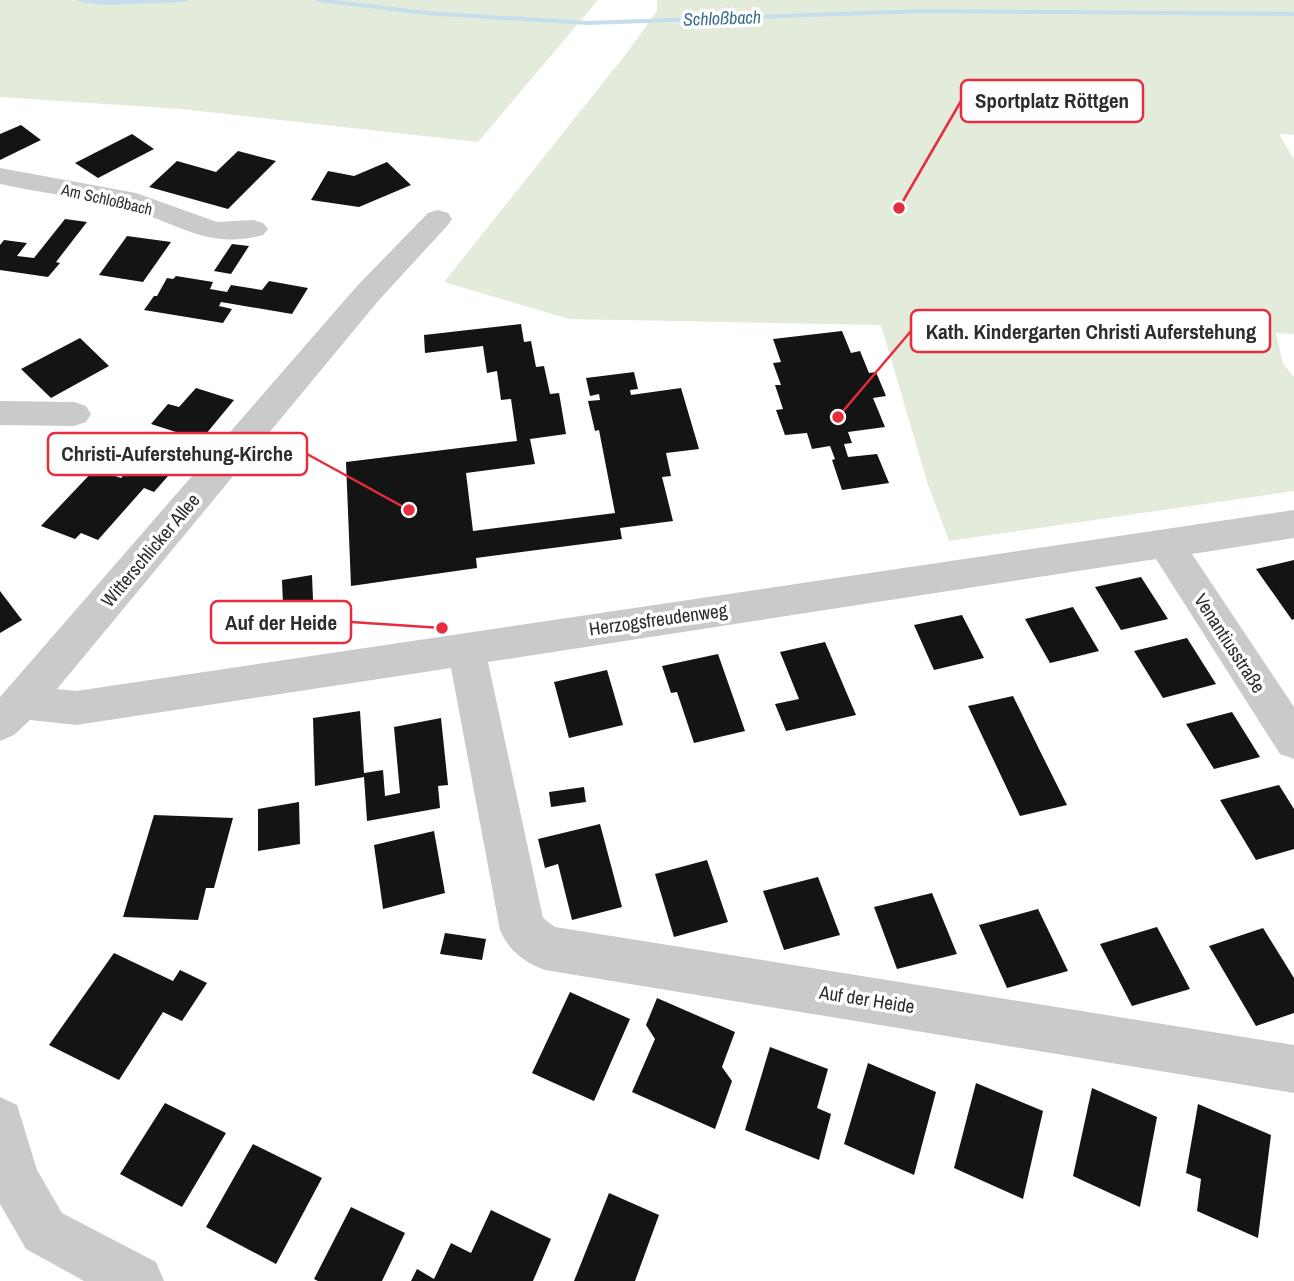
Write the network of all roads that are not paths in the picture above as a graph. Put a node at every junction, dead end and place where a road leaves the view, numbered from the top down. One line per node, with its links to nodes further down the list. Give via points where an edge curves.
1 (0, 176): 3 (street, Am Schloßbach, via 136,202 214,231)
2 (438, 219): 9 (street, Witterschlicker Allee, via 359,304)
3 (253, 229)
4 (0, 413): 5 (street)
5 (74, 414)
6 (1294, 524): 7 (street, Herzogsfreudenweg)
7 (1166, 544): 8 (street, Herzogsfreudenweg); 10 (street, Venantiusstraße)
8 (466, 647): 9 (street, Herzogsfreudenweg, via 76,708); 11 (street, Auf der Heide, via 523,930 545,948)
9 (11, 713)
10 (1294, 741)
11 (1294, 1069)
12 (0, 1122): 13 (street, via 14,1179 44,1231)
13 (137, 1281)

